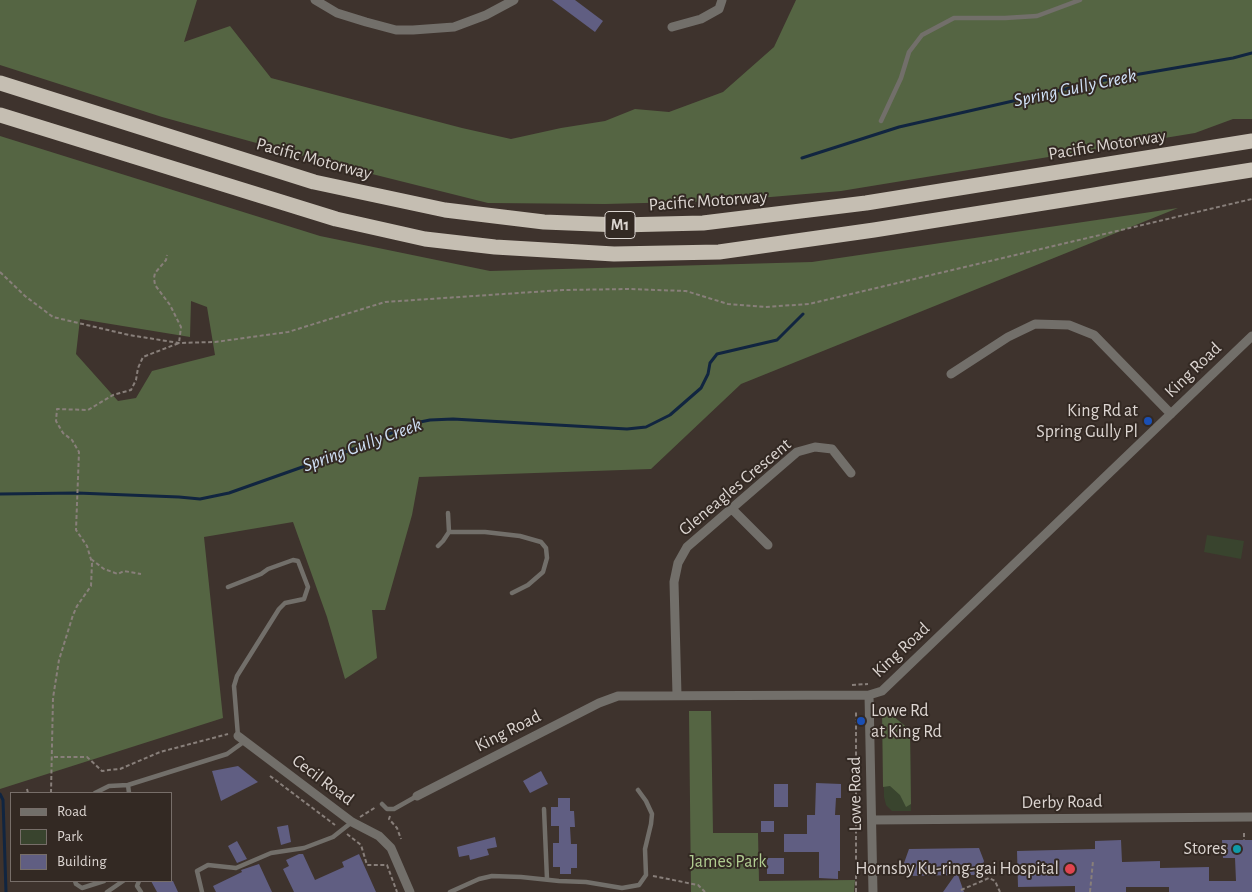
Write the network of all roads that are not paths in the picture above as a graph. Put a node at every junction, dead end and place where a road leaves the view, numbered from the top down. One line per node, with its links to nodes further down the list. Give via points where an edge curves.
1 (315, 0): 2 (street, via 337,13 366,22 396,30 413,30 454,27)
2 (514, 0)
3 (722, 0): 5 (street, via 719,9 701,19)
4 (1080, 0): 8 (lane, via 1037,16 954,18 922,35 909,52)
5 (672, 27)
6 (0, 83): 9 (highway, Pacific Motorway / M1, via 314,182 445,210 544,222 620,225 703,223 866,203)
7 (0, 115): 10 (highway, M1, via 336,219 434,240 496,248 614,254 736,250)
8 (881, 121)
9 (1252, 141)
10 (1252, 170)
11 (1252, 336): 13 (street, King Road)
12 (951, 374): 13 (street, via 1008,337 1035,324 1069,325 1094,335)
13 (1171, 414): 22 (street, King Road, via 886,689)
14 (852, 473): 15 (street, Gleneagles Crescent, via 832,449 815,447 797,452)
15 (732, 509): 18 (street); 23 (street, Gleneagles Crescent, via 687,547 678,563 674,582)
16 (448, 514): 17 (lane)
17 (449, 532): 19 (lane); 21 (lane, via 485,532 541,542 546,548 547,558 543,572)
18 (768, 545)
19 (438, 546)
20 (228, 587): 24 (lane, via 293,560 298,561 308,587 304,599 279,609 237,676 234,686)
21 (512, 593)
22 (869, 695): 23 (street, King Road); 33 (street, Lowe Road)
23 (678, 696): 29 (street, King Road, via 618,696 599,703)
24 (241, 739): 25 (lane, via 227,754); 34 (street, Cecil Road)
25 (128, 785): 27 (lane, via 109,786); 28 (lane)
26 (638, 790): 35 (lane, via 652,814 645,849 646,875 639,886 622,888)
27 (97, 792)
28 (130, 792)
29 (417, 796): 30 (lane, via 394,809 387,809)
30 (382, 804)
31 (544, 809): 35 (lane)
32 (1252, 817): 33 (street, Derby Road)
33 (872, 820): 43 (street, Lowe Road)
34 (352, 822): 40 (lane, via 333,837 304,848 271,852 236,868 208,865 196,871); 41 (street, Cecil Road, via 379,836 391,848)
35 (547, 879): 42 (lane, via 492,876)
36 (75, 882): 37 (lane, via 82,888)
37 (101, 882)
38 (122, 882): 39 (lane)
39 (107, 892)
40 (202, 892)
41 (410, 892)
42 (450, 892)
43 (873, 892)

